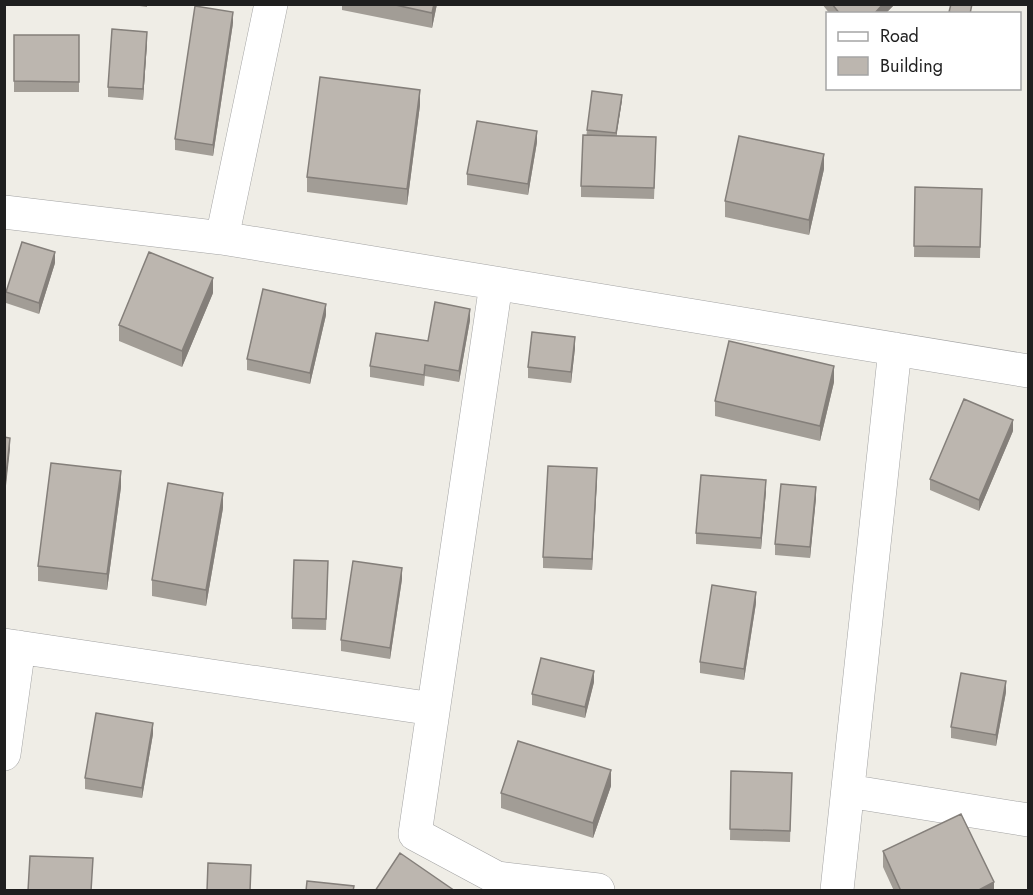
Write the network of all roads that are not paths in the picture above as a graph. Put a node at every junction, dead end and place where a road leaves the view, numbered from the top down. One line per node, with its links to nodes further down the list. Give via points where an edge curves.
1 (271, 4): 3 (street)
2 (4, 212): 3 (street)
3 (222, 238): 4 (street)
4 (496, 284): 5 (street); 8 (street)
5 (895, 349): 6 (street); 10 (street)
6 (1029, 371)
7 (12, 646): 8 (street); 9 (street)
8 (433, 709): 12 (street, via 415,834 497,878)
9 (4, 754)
10 (848, 790): 11 (street); 13 (street)
11 (1029, 820)
12 (598, 891)
13 (837, 891)

